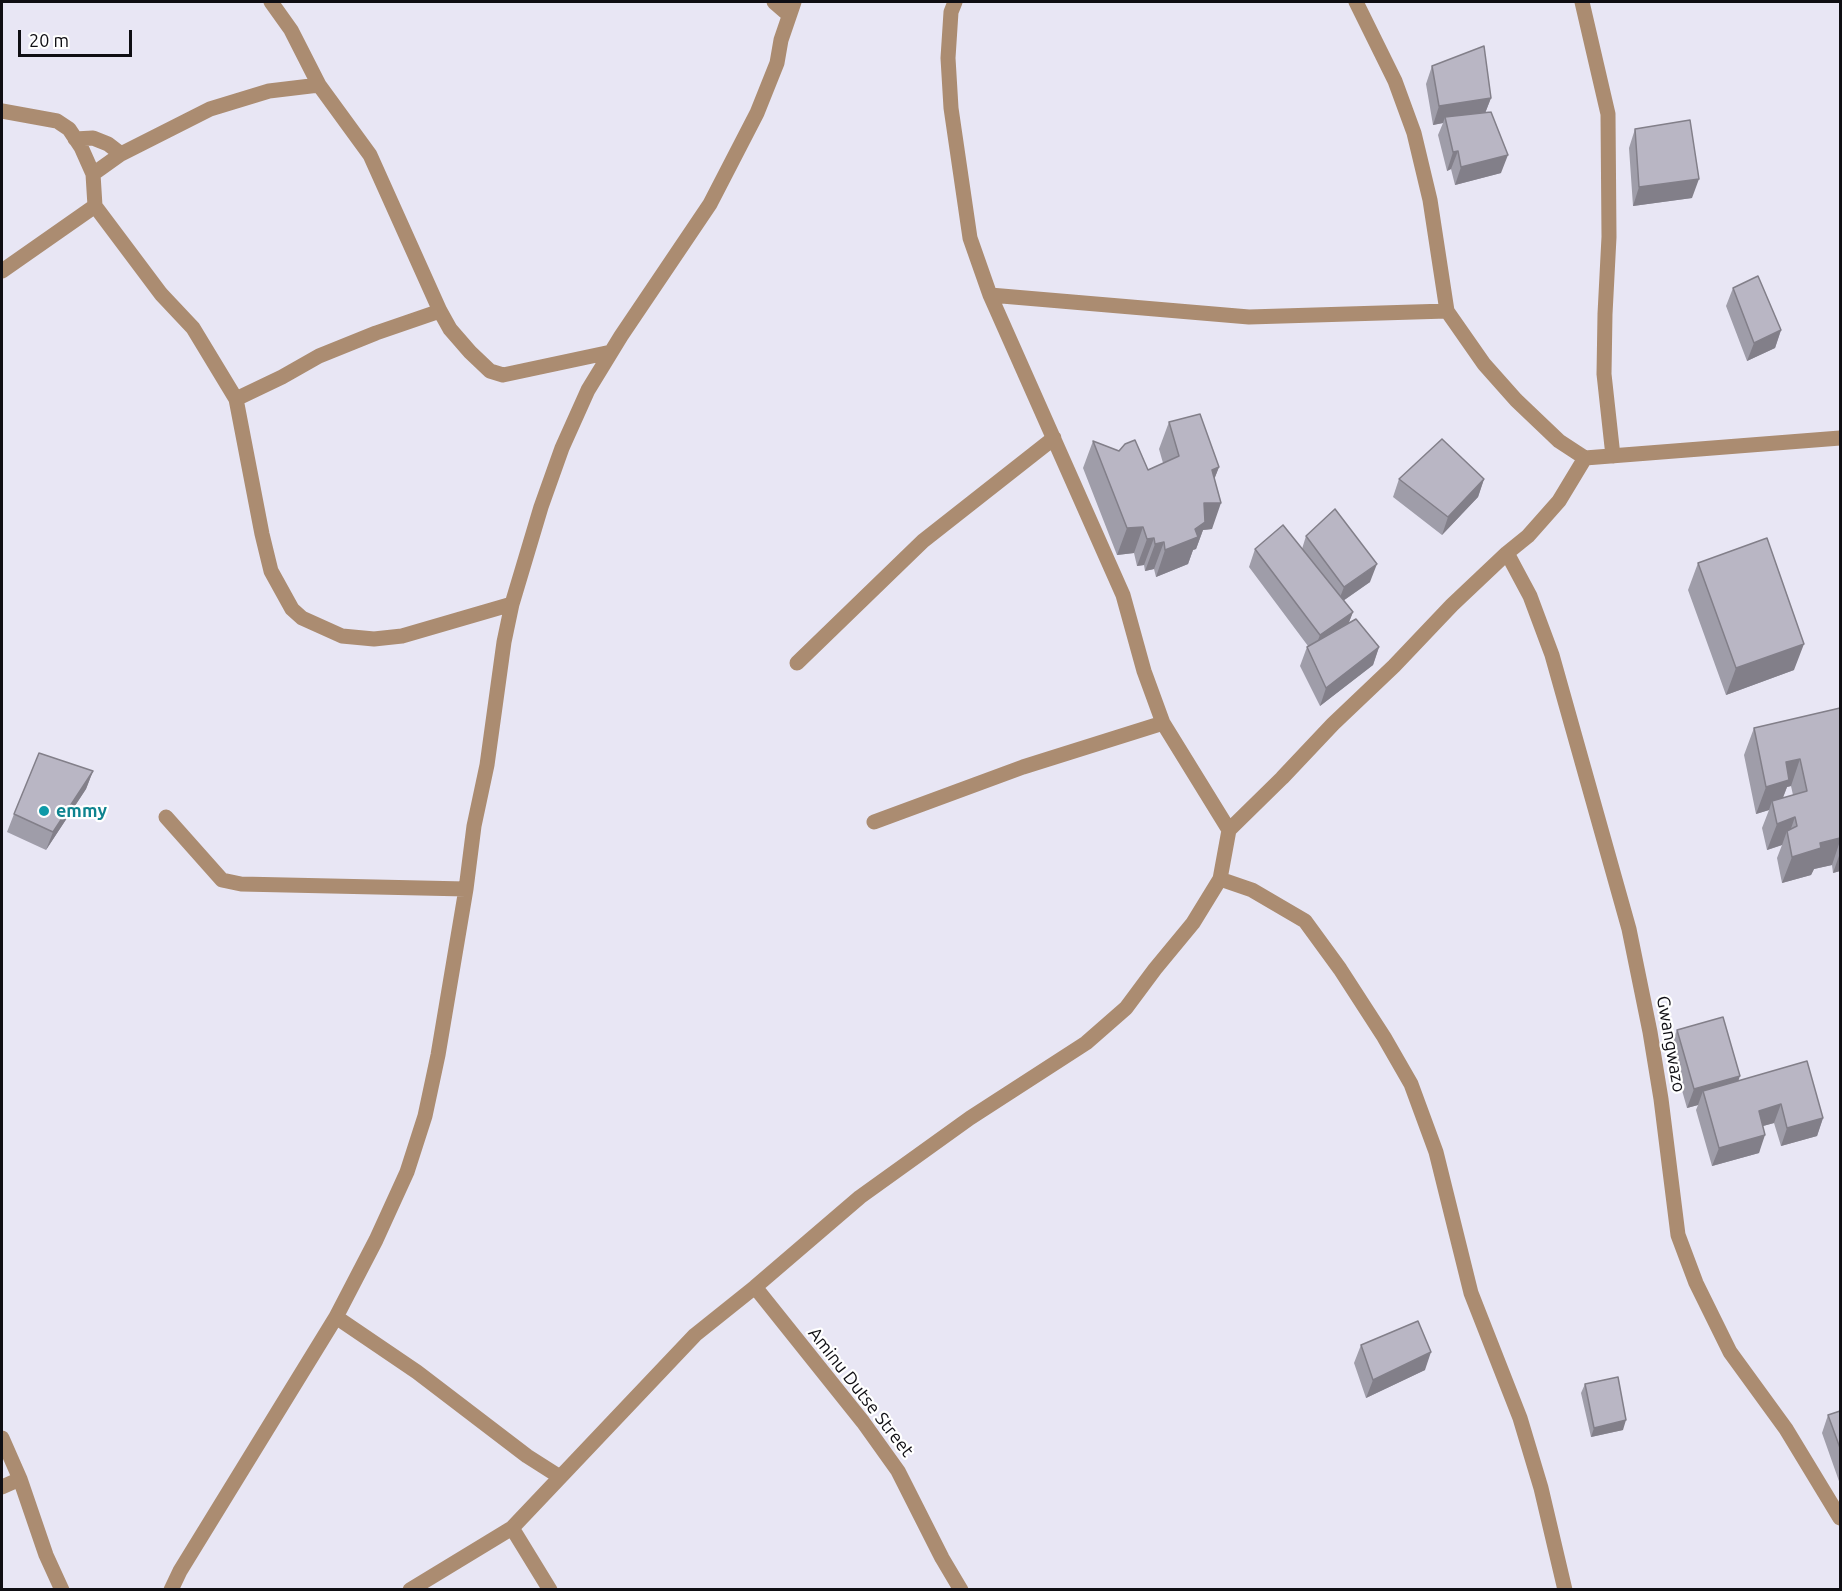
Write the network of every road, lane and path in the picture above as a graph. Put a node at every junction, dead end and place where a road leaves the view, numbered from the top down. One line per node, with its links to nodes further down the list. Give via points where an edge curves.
1 (271, 2): 7 (street, via 291,30)
2 (774, 2): 6 (street)
3 (955, 2): 14 (street, via 948,58 951,108 970,238)
4 (1356, 2): 16 (street, via 1395,81 1414,133 1430,200)
5 (1582, 2): 21 (street, via 1608,114 1604,374)
6 (791, 8): 17 (street, via 769,87 710,204)
7 (319, 85): 10 (street, via 269,92 210,110); 15 (street, via 370,154)
8 (2, 111): 9 (street, via 57,121)
9 (75, 139): 10 (street, via 93,138); 11 (street)
10 (121, 154): 11 (street)
11 (93, 174): 12 (street)
12 (95, 206): 13 (street); 18 (street, via 161,294 193,328)
13 (2, 271)
14 (990, 295): 16 (street, via 1249,317); 19 (street)
15 (440, 310): 17 (street, via 450,329 496,374); 18 (street, via 326,353)
16 (1447, 311): 22 (street, via 1484,364 1516,400 1559,441)
17 (611, 352): 24 (street, via 588,390 562,448)
18 (236, 399): 24 (street, via 272,571 291,609 302,618 342,636 374,639 402,636)
19 (1054, 438): 25 (street, via 923,541); 26 (street, via 1123,595)
20 (1840, 438): 21 (street)
21 (1613, 456): 22 (street)
22 (1585, 458): 23 (street, via 1558,501 1528,536)
23 (1507, 553): 29 (street); 38 (street, Gwangwazo, via 1530,596 1552,655 1629,929 1657,1076 1678,1235 1695,1283 1730,1352 1786,1429)
24 (512, 604): 31 (street)
25 (797, 663)
26 (1163, 723): 28 (street, via 1023,767); 29 (street)
27 (166, 817): 31 (street, via 222,880 241,884)
28 (874, 822)
29 (1229, 830): 30 (street)
30 (1220, 879): 32 (street, via 1193,922 1126,1008 1049,1068 970,1118 860,1197); 45 (street, via 1252,890 1305,921 1340,969 1411,1084 1436,1152 1471,1293 1520,1418)
31 (466, 889): 33 (street, via 425,1116 376,1240)
32 (755, 1287): 35 (street, via 695,1335); 44 (street, Aminu Dutse Street, via 898,1471)
33 (336, 1317): 35 (street); 41 (street)
34 (2, 1438): 36 (street)
35 (560, 1477): 39 (street)
36 (20, 1479): 37 (street); 40 (street)
37 (2, 1487)
38 (1840, 1518)
39 (512, 1528): 42 (street); 43 (street)
40 (62, 1590)
41 (171, 1590)
42 (410, 1590)
43 (550, 1590)
44 (961, 1590)
45 (1565, 1590)

